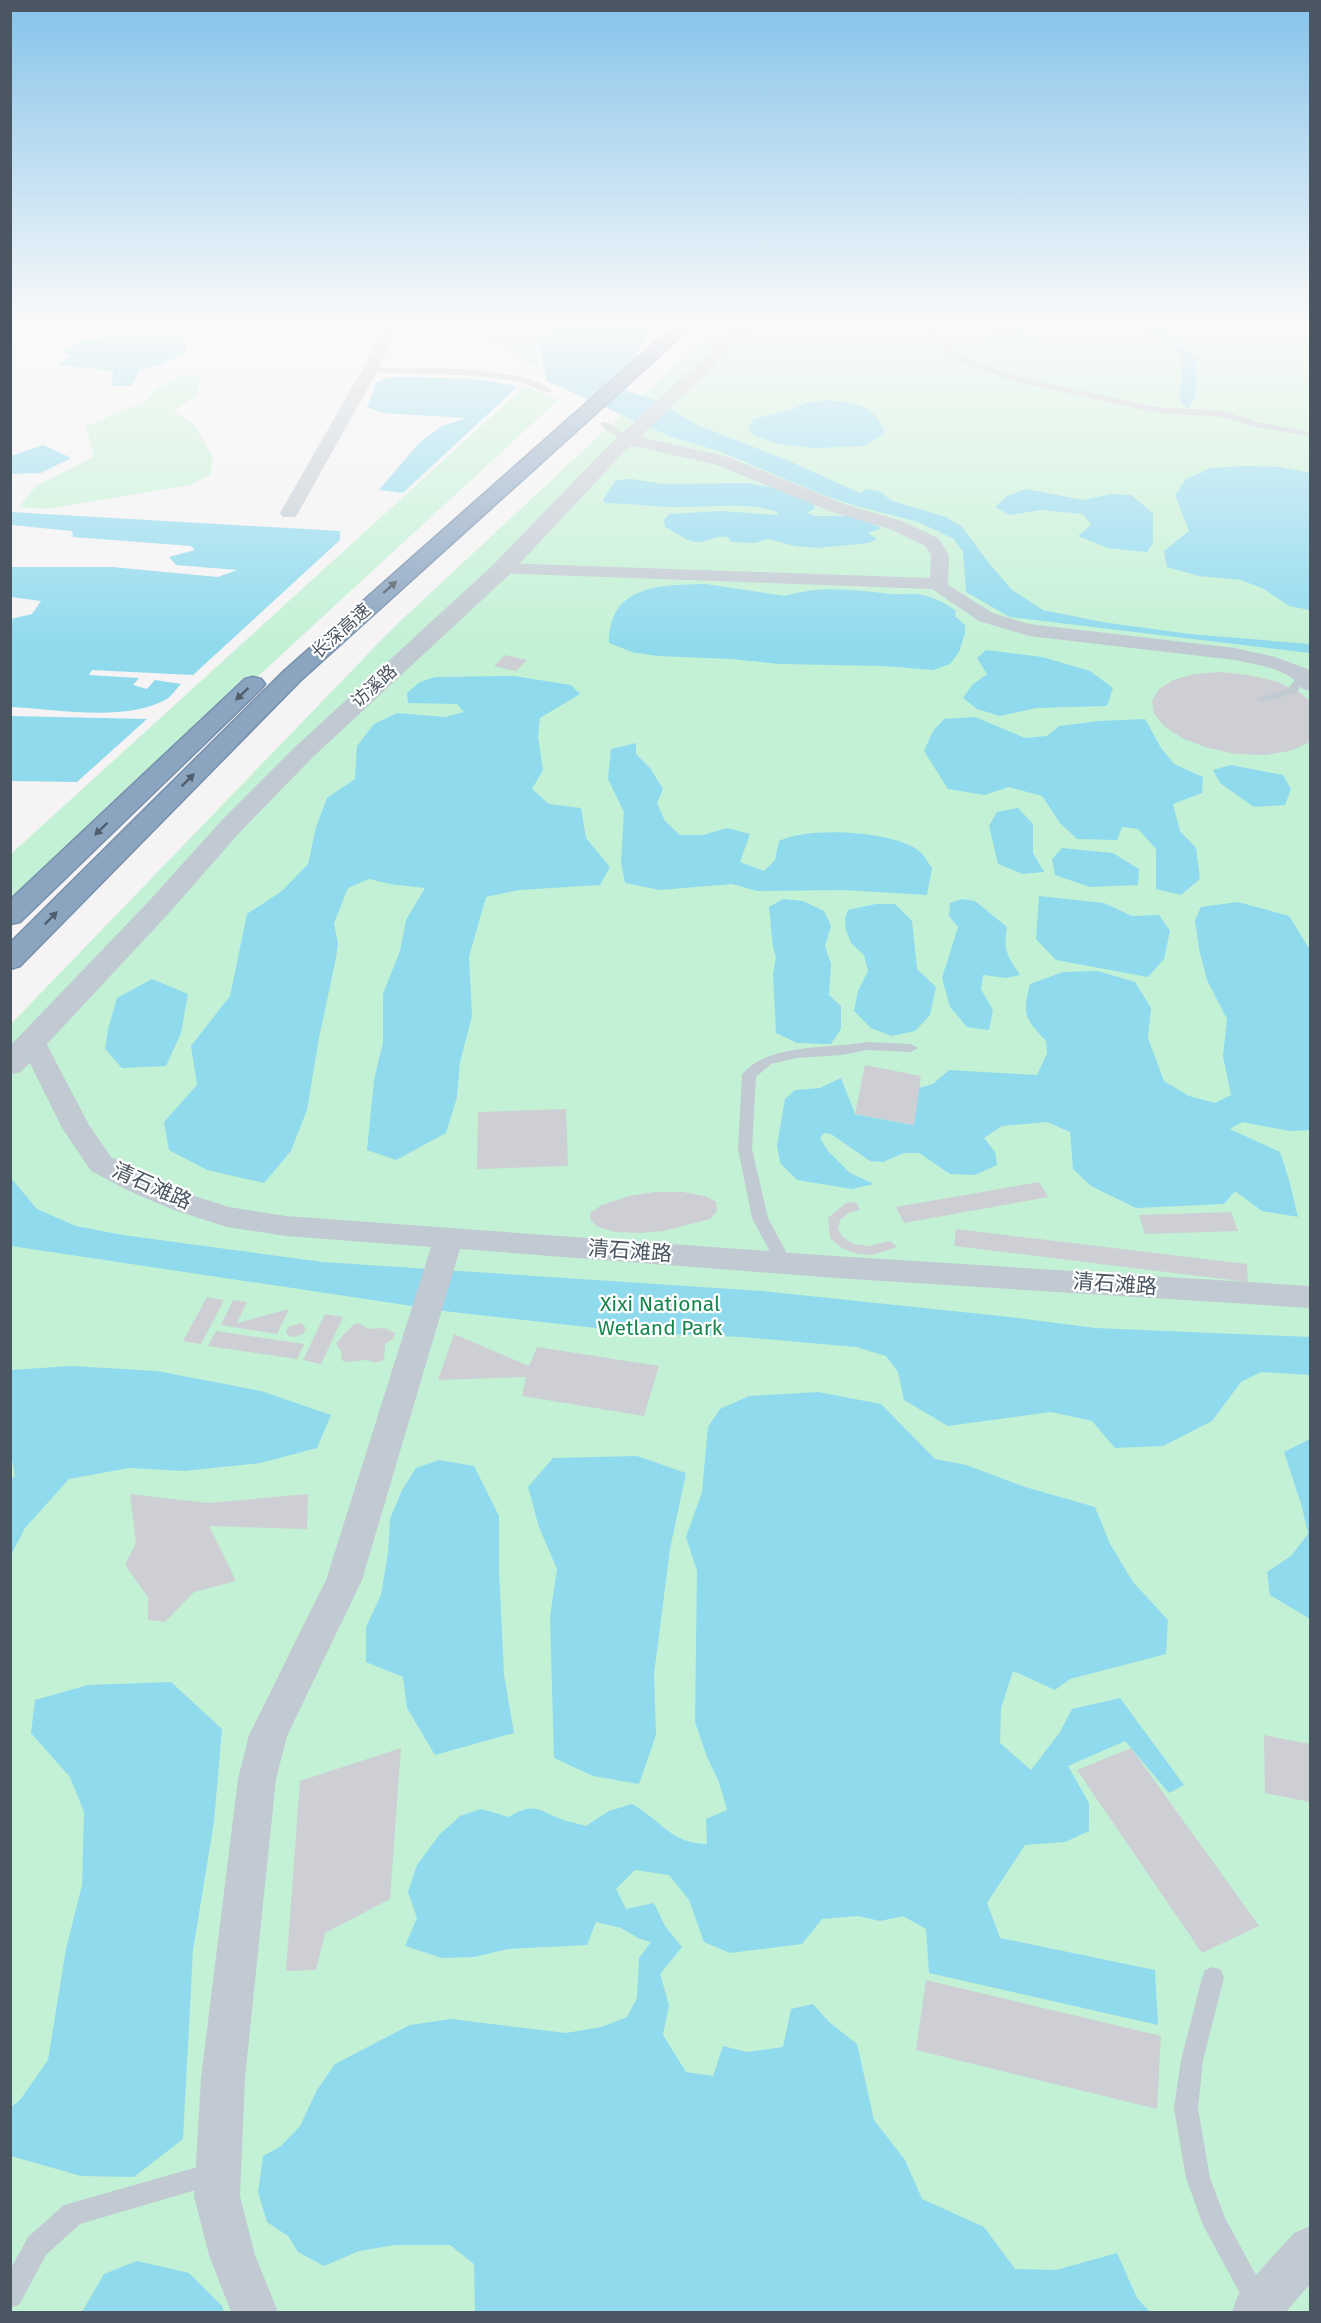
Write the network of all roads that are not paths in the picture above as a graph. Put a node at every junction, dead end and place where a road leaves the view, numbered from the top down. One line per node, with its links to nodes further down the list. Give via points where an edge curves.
1 (336, 429): 10 (street)
2 (556, 429): 9 (highway, 长深高速)
3 (567, 429): 17 (highway, 长深高速, one-way to 3, via 292,676)
4 (628, 429): 7 (lane)
5 (637, 429): 7 (street, 访溪路)
6 (1285, 429): 8 (lane)
7 (634, 432): 11 (street, 访溪路); 12 (street, via 722,461 838,508 896,525 932,542 940,555)
8 (1311, 434)
9 (495, 465)
10 (289, 513)
11 (502, 569): 12 (street); 18 (street, 访溪路, via 296,760)
12 (938, 584): 14 (street, via 941,590 986,617 1005,624 1235,654 1269,661)
13 (353, 592): 16 (highway, 长深高速, one-way to 16)
14 (1307, 680): 15 (lane, via 1292,691)
15 (1262, 699)
16 (10, 916)
17 (10, 960)
18 (32, 1041): 20 (street, 访溪路); 21 (street, 清石滩路, via 76,1128 101,1164 137,1184 227,1217 285,1226)
19 (911, 1048): 22 (lane, via 867,1046 796,1054 766,1061 749,1075 745,1149 759,1218)
20 (10, 1065)
21 (449, 1238): 22 (street, 清石滩路); 25 (street, via 344,1581 268,1735 257,1779 223,2078)
22 (784, 1263): 23 (street, 清石滩路)
23 (1311, 1297)
24 (1213, 1977): 28 (lane, via 1192,2060 1186,2108 1198,2178 1215,2224)
25 (220, 2172): 27 (lane, via 74,2214 37,2246); 29 (street, via 217,2196 232,2254)
26 (1311, 2249): 28 (street)
27 (10, 2296)
28 (1257, 2309)
29 (254, 2313)

